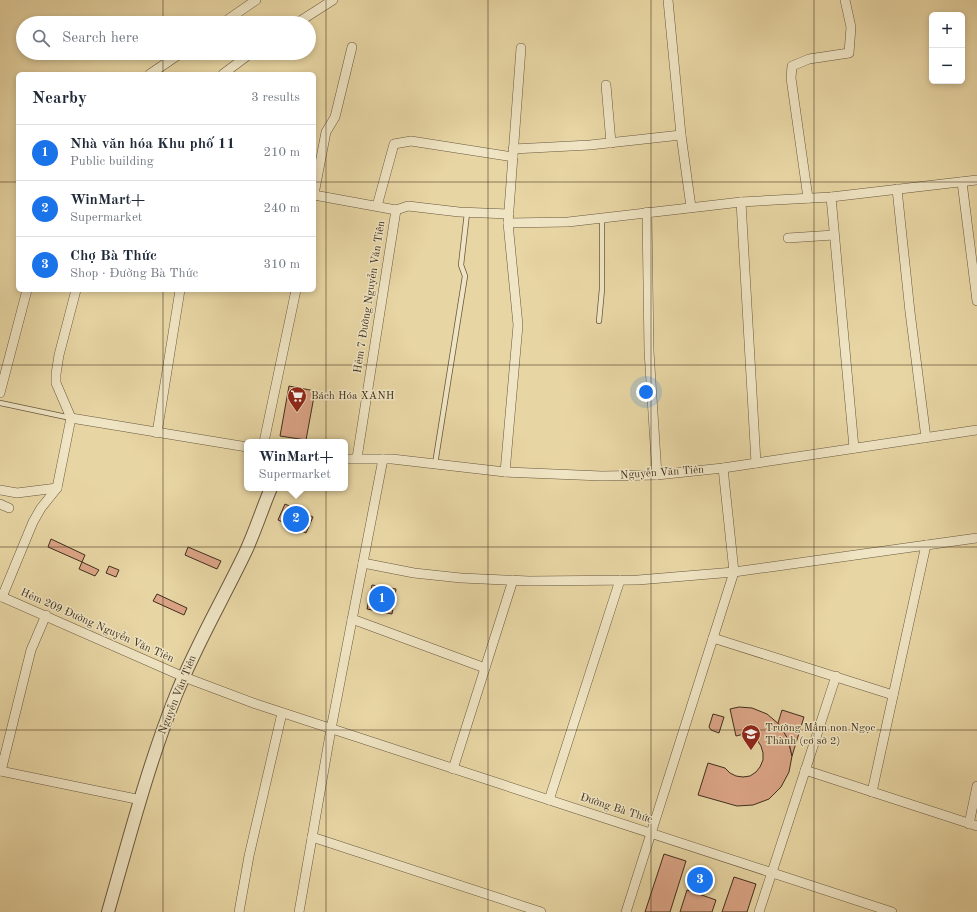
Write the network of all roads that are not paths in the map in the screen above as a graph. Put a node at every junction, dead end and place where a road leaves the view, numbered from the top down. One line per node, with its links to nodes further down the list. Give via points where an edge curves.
1 (256, 0): 5 (street)
2 (333, 0): 6 (street)
3 (668, 0): 14 (street)
4 (845, 0): 23 (street, via 850,27 849,53 809,59 792,66 791,78)
5 (233, 16)
6 (308, 16)
7 (352, 47): 19 (street, via 335,116 326,132)
8 (521, 48): 16 (street)
9 (170, 60): 11 (street)
10 (242, 60): 12 (street)
11 (153, 72)
12 (226, 72)
13 (606, 84): 15 (street)
14 (681, 135): 15 (street); 26 (street)
15 (611, 143): 16 (street)
16 (513, 153): 25 (street, via 411,141 394,144); 30 (street)
17 (977, 180): 18 (street)
18 (962, 182): 20 (street); 39 (street)
19 (316, 184)
20 (897, 189): 22 (street); 46 (street)
21 (316, 195): 25 (street)
22 (831, 197): 23 (street); 33 (street)
23 (808, 198): 24 (street)
24 (741, 202): 26 (street); 53 (street)
25 (377, 206): 27 (street)
26 (691, 207): 28 (street)
27 (396, 210): 29 (street, via 408,206); 50 (street, Hẻm 7 Đường Nguyễn Văn Tiên)
28 (647, 212): 31 (street); 57 (street, via 649,351)
29 (467, 213): 30 (street); 54 (lane, via 461,265 465,276)
30 (509, 214): 32 (street)
31 (602, 218): 32 (street, via 568,222); 40 (lane, via 602,289)
32 (508, 223): 56 (street, via 518,325)
33 (834, 234): 34 (street); 49 (street)
34 (788, 238)
35 (26, 292): 41 (street)
36 (75, 292): 43 (street, via 56,374 56,382)
37 (180, 292): 45 (street)
38 (296, 292): 47 (street)
39 (977, 301)
40 (599, 321)
41 (0, 393)
42 (0, 403): 43 (lane)
43 (71, 418): 45 (street); 58 (street)
44 (977, 430): 46 (street, Nguyễn Văn Tiên)
45 (157, 433): 48 (street)
46 (926, 438): 49 (street, Nguyễn Văn Tiên)
47 (265, 439)
48 (244, 447)
49 (854, 448): 53 (street, Nguyễn Văn Tiên)
50 (357, 458): 51 (street, Nguyễn Văn Tiên); 52 (street, Nguyễn Văn Tiên)
51 (348, 459)
52 (383, 459): 54 (street, Nguyễn Văn Tiên); 65 (street)
53 (756, 463): 55 (street, Nguyễn Văn Tiên)
54 (435, 464): 56 (street, Nguyễn Văn Tiên)
55 (723, 468): 57 (street, Nguyễn Văn Tiên); 66 (street)
56 (505, 472): 57 (street, Nguyễn Văn Tiên, via 602,476)
57 (657, 475)
58 (57, 488): 59 (street, via 17,493); 69 (street, via 33,522)
59 (0, 490)
60 (270, 491): 75 (street, Nguyễn Văn Tiên, via 246,551)
61 (0, 504): 62 (street)
62 (10, 508)
63 (977, 538): 64 (street)
64 (926, 545): 66 (street); 76 (street)
65 (363, 563): 67 (street, via 429,575); 71 (street)
66 (734, 572): 68 (street); 72 (street)
67 (513, 580): 68 (street); 73 (street)
68 (620, 580): 85 (street)
69 (1, 596): 70 (street, Hẻm 209 Đường Nguyễn Văn Tiên)
70 (46, 615): 75 (street, Hẻm 209 Đường Nguyễn Văn Tiên); 81 (street, via 31,650)
71 (352, 619): 73 (street); 78 (street)
72 (714, 638): 74 (street); 87 (street)
73 (485, 668): 79 (street)
74 (836, 676): 76 (street); 80 (street)
75 (184, 677): 77 (street, Hẻm 209 Đường Nguyễn Văn Tiên); 84 (street, Nguyễn Văn Tiên, via 162,732)
76 (893, 694): 83 (street)
77 (282, 713): 78 (street, Đường Bà Thức); 91 (street, via 249,856)
78 (331, 729): 79 (street, Đường Bà Thức); 88 (street)
79 (453, 769): 85 (street, Đường Bà Thức)
80 (805, 770): 83 (street); 89 (street)
81 (0, 771): 84 (street)
82 (977, 786): 86 (street)
83 (872, 792): 86 (street)
84 (141, 800): 90 (street, Nguyễn Văn Tiên)
85 (550, 800): 87 (street, Đường Bà Thức)
86 (973, 825)
87 (651, 833): 89 (street, Đường Bà Thức); 94 (street)
88 (312, 837): 92 (street); 93 (street)
89 (772, 873): 95 (street); 96 (street, Đường Bà Thức)
90 (108, 912)
91 (239, 912)
92 (299, 912)
93 (541, 912)
94 (626, 912)
95 (759, 912)
96 (892, 912)

